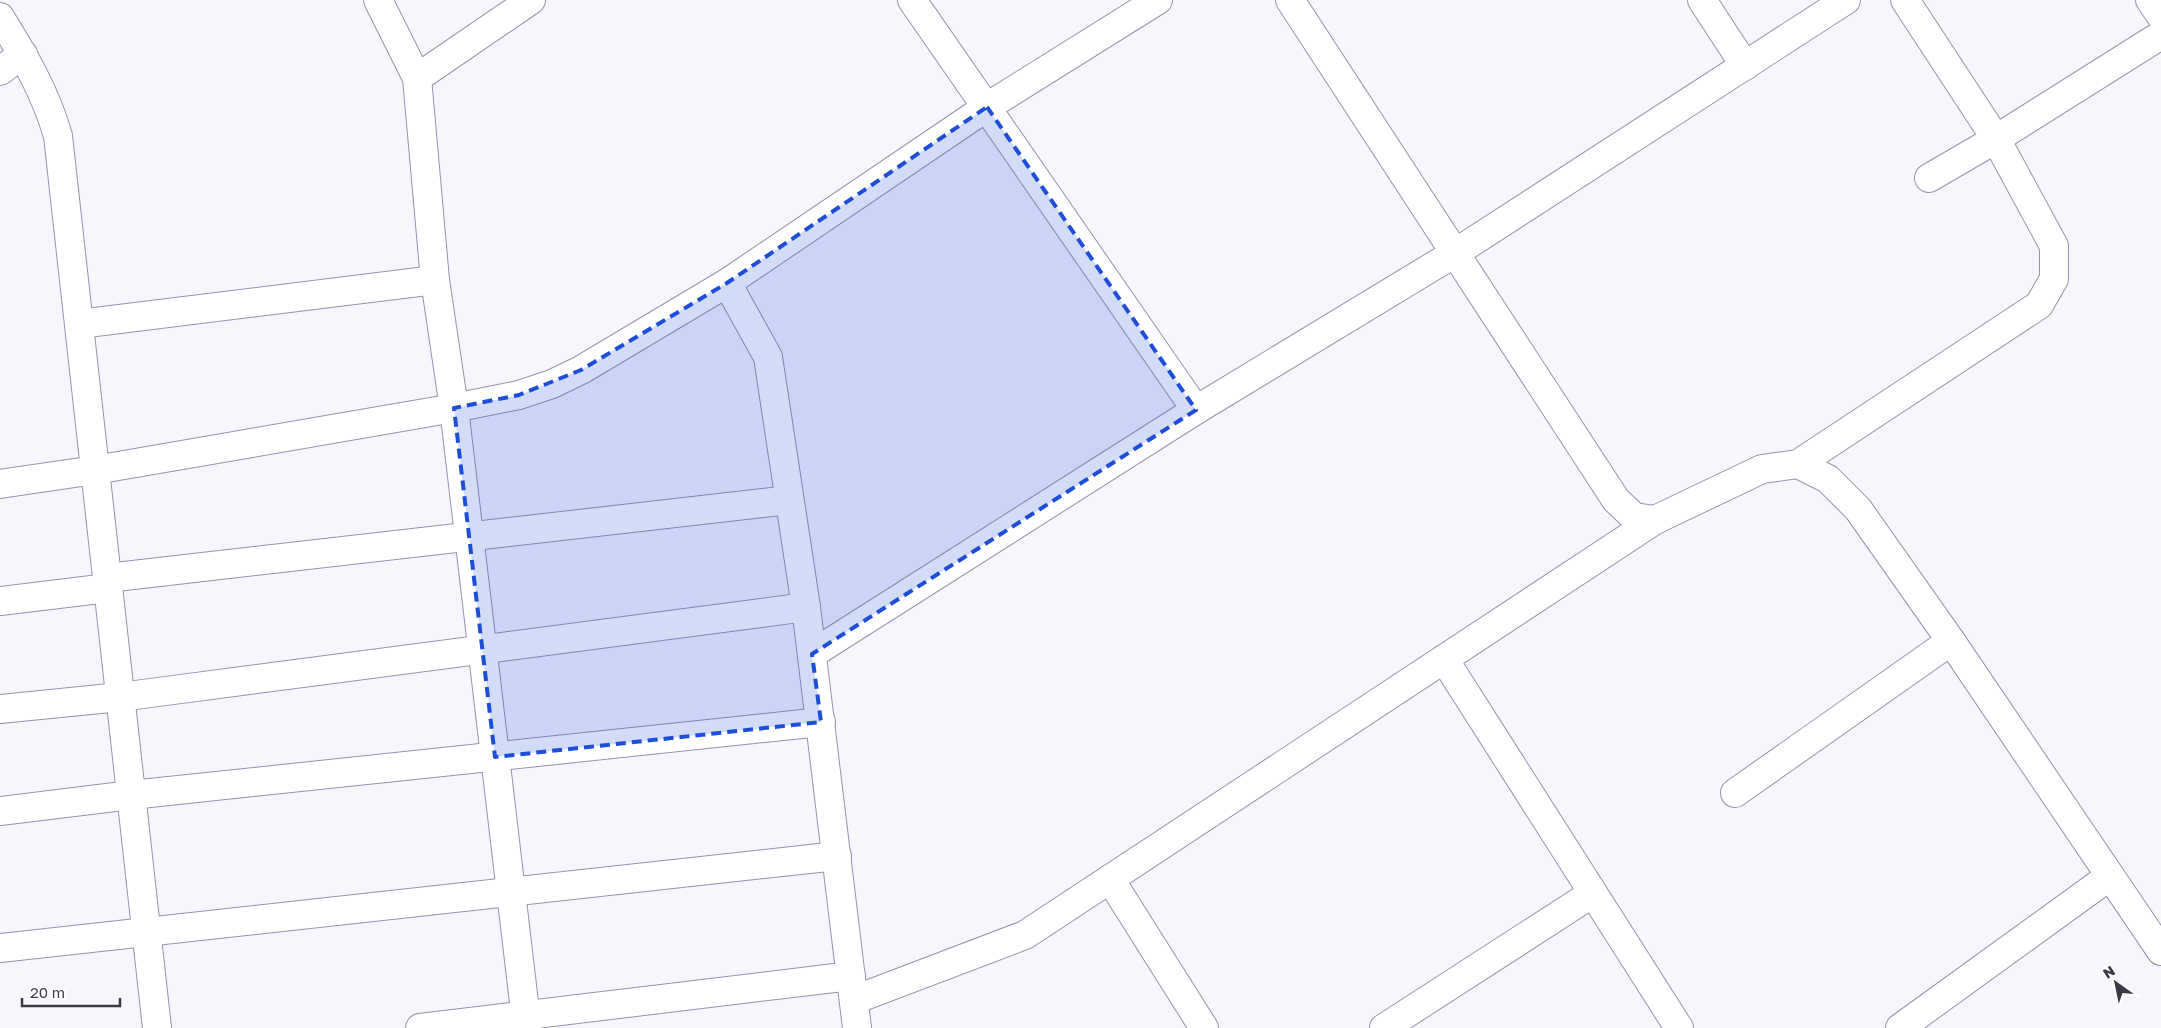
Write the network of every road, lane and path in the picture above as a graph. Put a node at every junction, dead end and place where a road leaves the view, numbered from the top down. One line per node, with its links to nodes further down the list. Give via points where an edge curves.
1 (378, 0): 15 (street)
2 (531, 0): 15 (street)
3 (912, 0): 16 (street)
4 (1158, 0): 16 (street)
5 (1290, 0): 19 (street)
6 (1702, 0): 13 (street)
7 (1846, 0): 13 (street)
8 (1905, 0): 17 (street)
9 (2150, 0): 11 (street)
10 (0, 16): 12 (street)
11 (2159, 36): 17 (street)
12 (23, 54): 14 (street); 22 (street, via 49,106 58,136)
13 (1745, 66): 19 (street)
14 (0, 71)
15 (417, 78): 20 (street)
16 (986, 107): 21 (street); 24 (street)
17 (1996, 139): 18 (street); 25 (street, via 2054,246 2054,279 2039,305)
18 (1929, 178)
19 (1455, 253): 24 (street); 29 (street, via 1616,500 1634,517)
20 (435, 280): 22 (street); 23 (street)
21 (727, 283): 23 (street, via 552,384 519,396); 28 (street, via 768,358)
22 (79, 324): 26 (street)
23 (454, 408): 26 (street); 30 (street)
24 (1196, 410): 36 (street)
25 (1798, 464): 29 (street, via 1762,469); 34 (street, via 1828,478 1858,509)
26 (95, 470): 27 (street); 31 (street)
27 (0, 484)
28 (789, 500): 30 (street); 33 (street)
29 (1655, 520): 37 (street)
30 (469, 537): 31 (street); 35 (street)
31 (108, 583): 32 (street); 38 (street)
32 (0, 601)
33 (806, 607): 35 (street); 36 (street)
34 (1951, 641): 42 (street); 46 (street)
35 (483, 649): 38 (street); 41 (street)
36 (812, 654): 40 (street)
37 (1444, 659): 47 (street); 49 (street)
38 (120, 697): 39 (street); 43 (street)
39 (0, 710)
40 (821, 722): 41 (street); 45 (street)
41 (495, 757): 43 (street); 48 (street)
42 (1735, 792)
43 (131, 795): 44 (street); 50 (street)
44 (0, 811)
45 (837, 856): 48 (street); 53 (street)
46 (2110, 876): 52 (street); 61 (street)
47 (1110, 879): 53 (street, via 1025,935); 58 (street)
48 (511, 892): 50 (street); 54 (street)
49 (1593, 893): 59 (street); 60 (street)
50 (146, 933): 51 (street); 55 (street)
51 (0, 948)
52 (2161, 951)
53 (853, 988): 54 (street); 57 (street)
54 (526, 1022): 56 (street)
55 (156, 1028)
56 (420, 1028)
57 (857, 1028)
58 (1204, 1028)
59 (1384, 1028)
60 (1680, 1028)
61 (1900, 1028)

